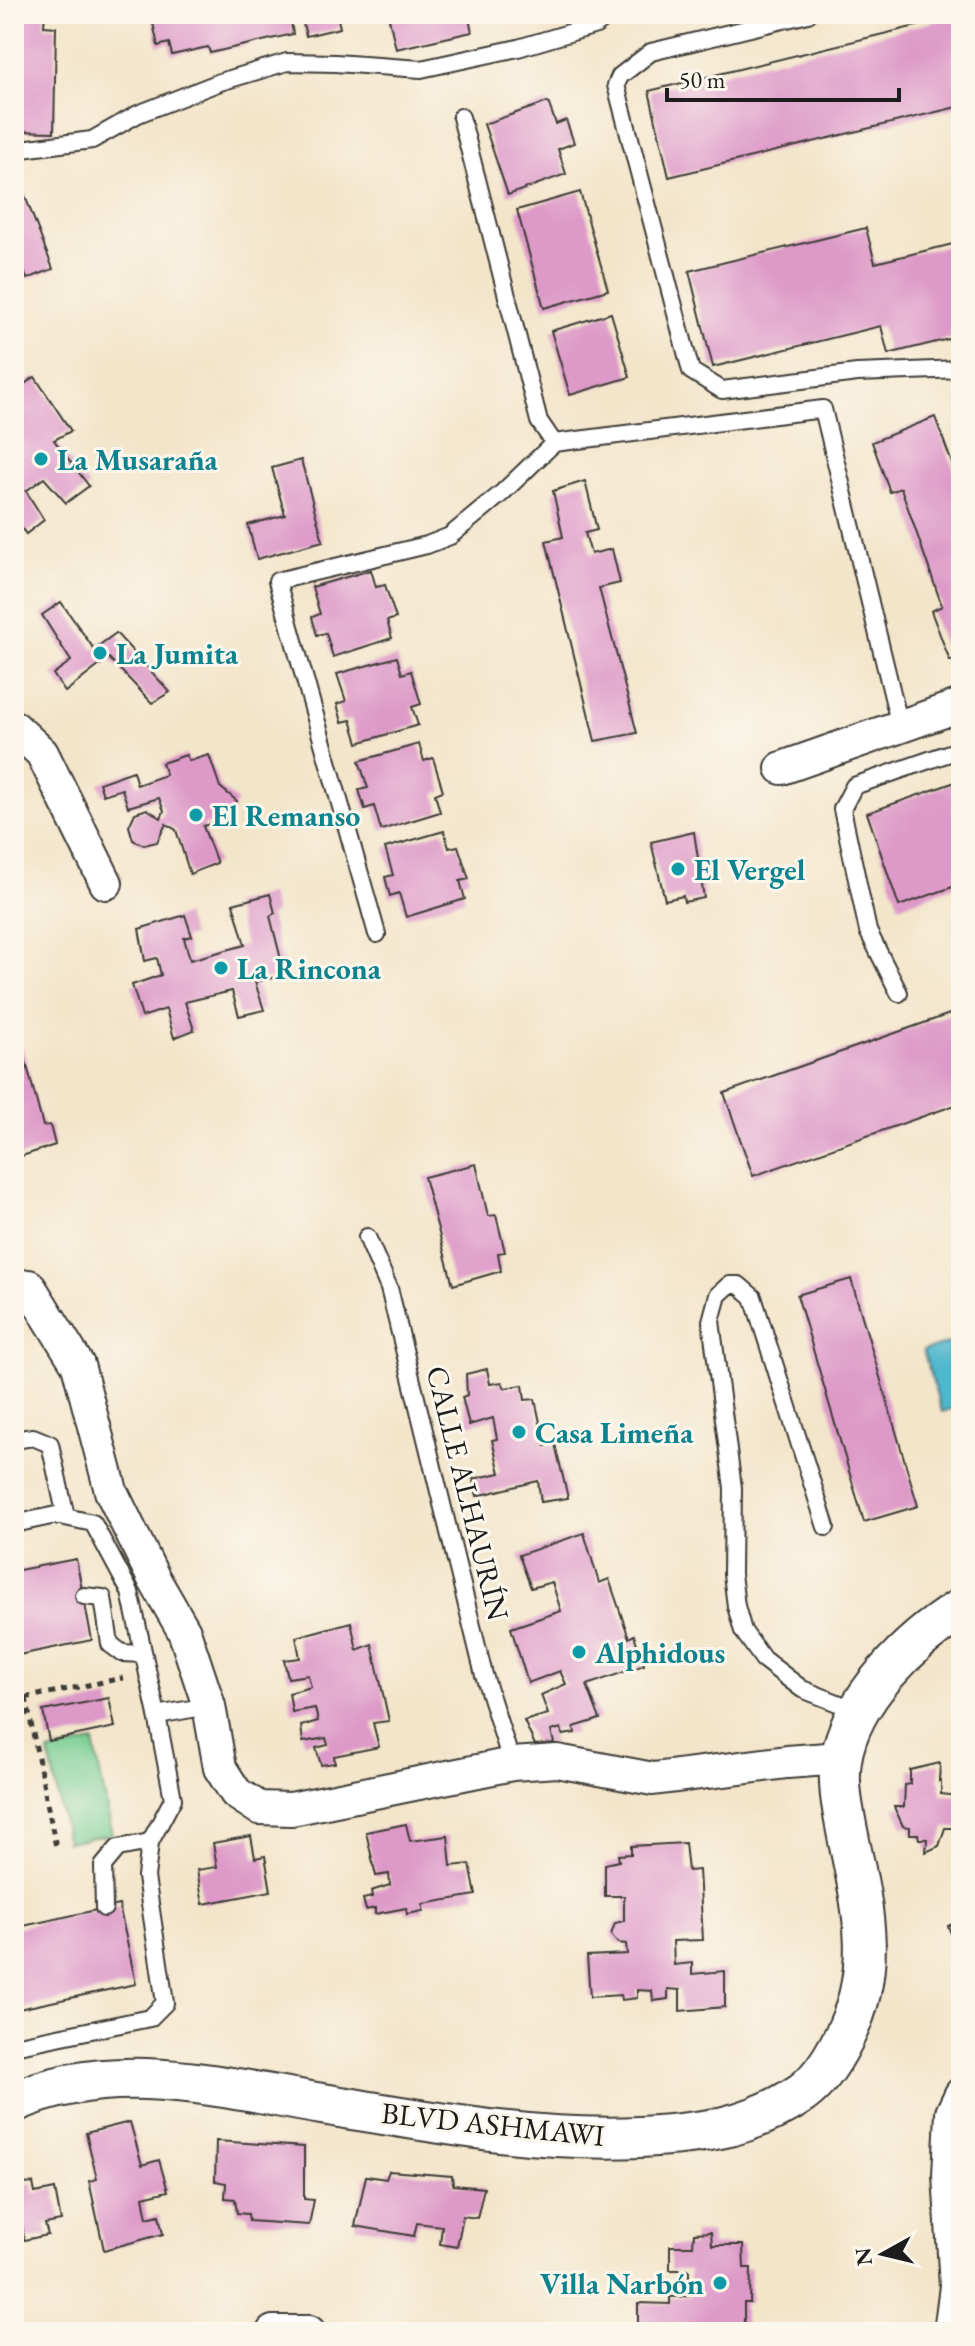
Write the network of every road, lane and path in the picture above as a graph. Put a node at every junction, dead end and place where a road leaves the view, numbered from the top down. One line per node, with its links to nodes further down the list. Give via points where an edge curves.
1 (611, 14): 4 (lane, via 596,25 518,48 421,69 287,62 138,114 92,140)
2 (808, 14): 5 (lane, via 651,52 616,85 691,371 722,390 857,373)
3 (461, 117): 6 (lane, via 539,421)
4 (14, 150)
5 (961, 369)
6 (554, 443): 8 (lane, via 823,409); 13 (lane, via 450,536 277,581)
7 (961, 705): 8 (street)
8 (900, 726): 11 (street)
9 (14, 727): 12 (street, via 42,753)
10 (961, 749): 14 (lane, via 854,786 842,809 868,931)
11 (782, 768)
12 (106, 883)
13 (377, 934)
14 (899, 993)
15 (367, 1237): 31 (lane, CALLE ALHAURÍN, via 389,1288 484,1675)
16 (29, 1286): 27 (street, via 78,1365 111,1491 184,1631)
17 (14, 1440): 18 (lane, via 33,1437 50,1444)
18 (66, 1517): 19 (lane); 23 (lane, via 93,1523 130,1592)
19 (14, 1524)
20 (826, 1527): 28 (lane, via 753,1297 739,1285 729,1285 718,1295 711,1321 733,1488 732,1574 743,1631 763,1659 802,1689)
21 (84, 1596): 23 (lane, via 103,1598 110,1644 122,1653)
22 (961, 1609): 28 (street, BLVD ASHMAWI, via 897,1662)
23 (143, 1654): 24 (lane)
24 (148, 1673): 25 (path); 29 (lane)
25 (26, 1698): 26 (path); 33 (path)
26 (14, 1700)
27 (209, 1706): 29 (lane); 31 (street, via 220,1768 236,1793 259,1808 291,1809)
28 (859, 1711): 30 (street, BLVD ASHMAWI)
29 (157, 1715): 32 (lane, via 173,1799)
30 (841, 1758): 31 (street, via 653,1779 557,1761); 37 (street, BLVD ASHMAWI, via 842,1806 866,1930 860,1996 851,2024 820,2076 805,2091 757,2118 678,2135 564,2138 132,2077 74,2083)
31 (512, 1764)
32 (150, 1842): 34 (lane, via 118,1848 103,1866); 35 (lane, via 146,1877 165,2003 150,2018)
33 (56, 1847)
34 (104, 1908)
35 (14, 2046)
36 (961, 2094): 40 (street, via 952,2113 949,2175 956,2286)
37 (14, 2102)
38 (273, 2332): 39 (street)
39 (309, 2332)
40 (950, 2332)

